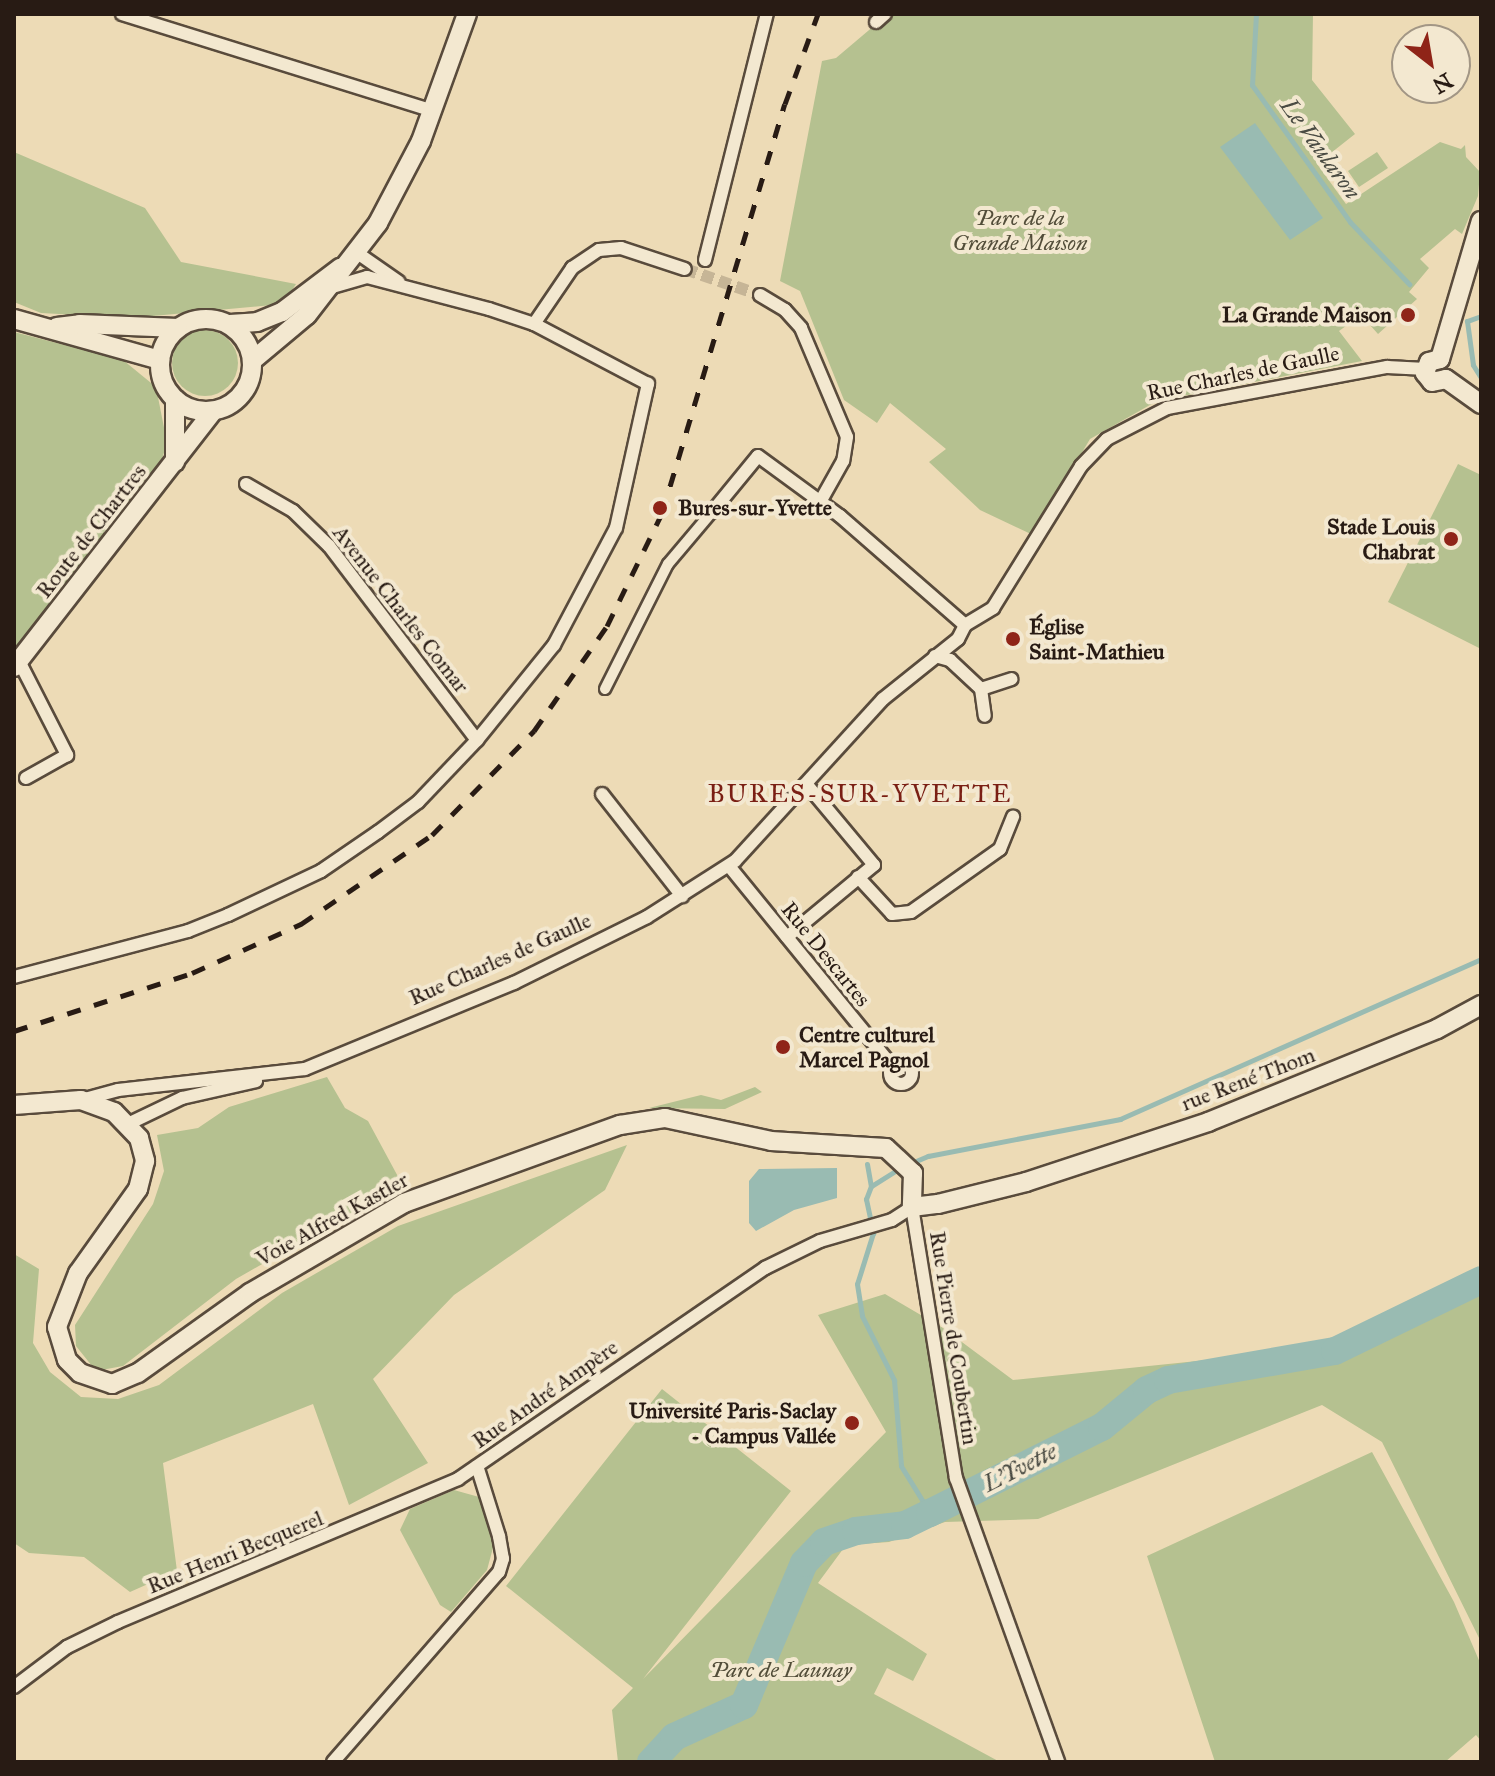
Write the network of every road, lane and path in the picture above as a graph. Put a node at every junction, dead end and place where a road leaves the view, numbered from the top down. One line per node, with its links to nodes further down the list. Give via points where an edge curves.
1 (122, 14): 4 (street)
2 (467, 14): 4 (main road)
3 (767, 14): 7 (street)
4 (433, 111): 6 (main road, via 394,196)
5 (1481, 221): 20 (main road)
6 (356, 252): 8 (main road); 10 (street)
7 (705, 260)
8 (343, 266): 11 (main road); 14 (main road, via 282,312 257,322)
9 (685, 269): 15 (street, via 621,248 599,250 572,268)
10 (402, 284): 11 (street, via 355,277); 15 (street)
11 (331, 288): 19 (main road)
12 (760, 295): 26 (street, via 797,321 847,437 843,461)
13 (14, 319): 17 (main road)
14 (230, 324): 16 (main road, via 199,319); 19 (main road, via 246,339)
15 (534, 324): 35 (street, via 648,384 616,528 554,645)
16 (178, 328): 17 (main road, via 80,324); 18 (main road)
17 (49, 329): 18 (main road)
18 (160, 360): 21 (main road, via 163,381)
19 (253, 360): 23 (main road, via 252,374 238,398)
20 (1433, 364): 22 (main road, Rue Charles de Gaulle, via 1432,382 1446,379); 28 (street, Rue Charles de Gaulle, via 1399,365 1253,391 1167,408 1133,423 1081,466 997,602)
21 (175, 399): 23 (main road, via 193,409); 24 (main road, Route de Chartres)
22 (1481, 404)
23 (213, 411): 24 (main road, Route de Chartres)
24 (175, 462): 30 (main road, Route de Chartres)
25 (246, 484): 35 (street, Avenue Charles Comar, via 293,511 329,546)
26 (820, 502): 27 (street, via 758,456); 28 (street)
27 (712, 512): 32 (street, via 668,564)
28 (965, 625): 29 (street, Rue Charles de Gaulle, via 958,639)
29 (935, 656): 33 (street, via 950,660); 37 (street, Rue Charles de Gaulle, via 883,699)
30 (16, 664): 36 (street, via 67,755)
31 (1011, 679): 33 (street)
32 (605, 689)
33 (981, 689): 34 (street)
34 (985, 716)
35 (477, 740): 44 (street, via 418,802 321,871 188,931)
36 (26, 778)
37 (807, 785): 40 (street, Rue Charles de Gaulle); 41 (street, via 874,865)
38 (602, 794): 42 (street)
39 (1013, 817): 41 (street, via 1000,849 911,912 892,914)
40 (732, 864): 42 (street, Rue Charles de Gaulle); 43 (street, Rue Descartes)
41 (858, 877): 43 (street)
42 (682, 896): 47 (street, Rue Charles de Gaulle, via 514,983 337,1058)
43 (787, 937): 46 (street, Rue Descartes)
44 (14, 977)
45 (1481, 1005): 51 (main road, rue René Thom, via 1437,1029 1208,1122 1026,1182)
46 (893, 1067)
47 (274, 1075): 48 (street, Rue Charles de Gaulle, via 118,1090); 50 (street, Rue Charles de Gaulle, via 231,1090 182,1098)
48 (81, 1100): 49 (main road, Rue Charles de Gaulle); 50 (main road, Rue Charles de Gaulle)
49 (14, 1105)
50 (130, 1123): 51 (main road, Voie Alfred Kastler, via 144,1150 143,1175 78,1273 57,1327 67,1360 80,1373 112,1384 138,1373 250,1293 404,1203 620,1125 665,1118 771,1141 886,1148 908,1166)
51 (912, 1207): 52 (street, Rue André Ampère, via 793,1252 749,1277); 55 (street, Rue Pierre de Coubertin, via 956,1478)
52 (477, 1466): 53 (street, Rue Henri Becquerel, via 285,1555 118,1622 67,1647); 54 (street, Rue André Ampère, via 499,1536 499,1572)
53 (14, 1687)
54 (333, 1762)
55 (1058, 1762)

